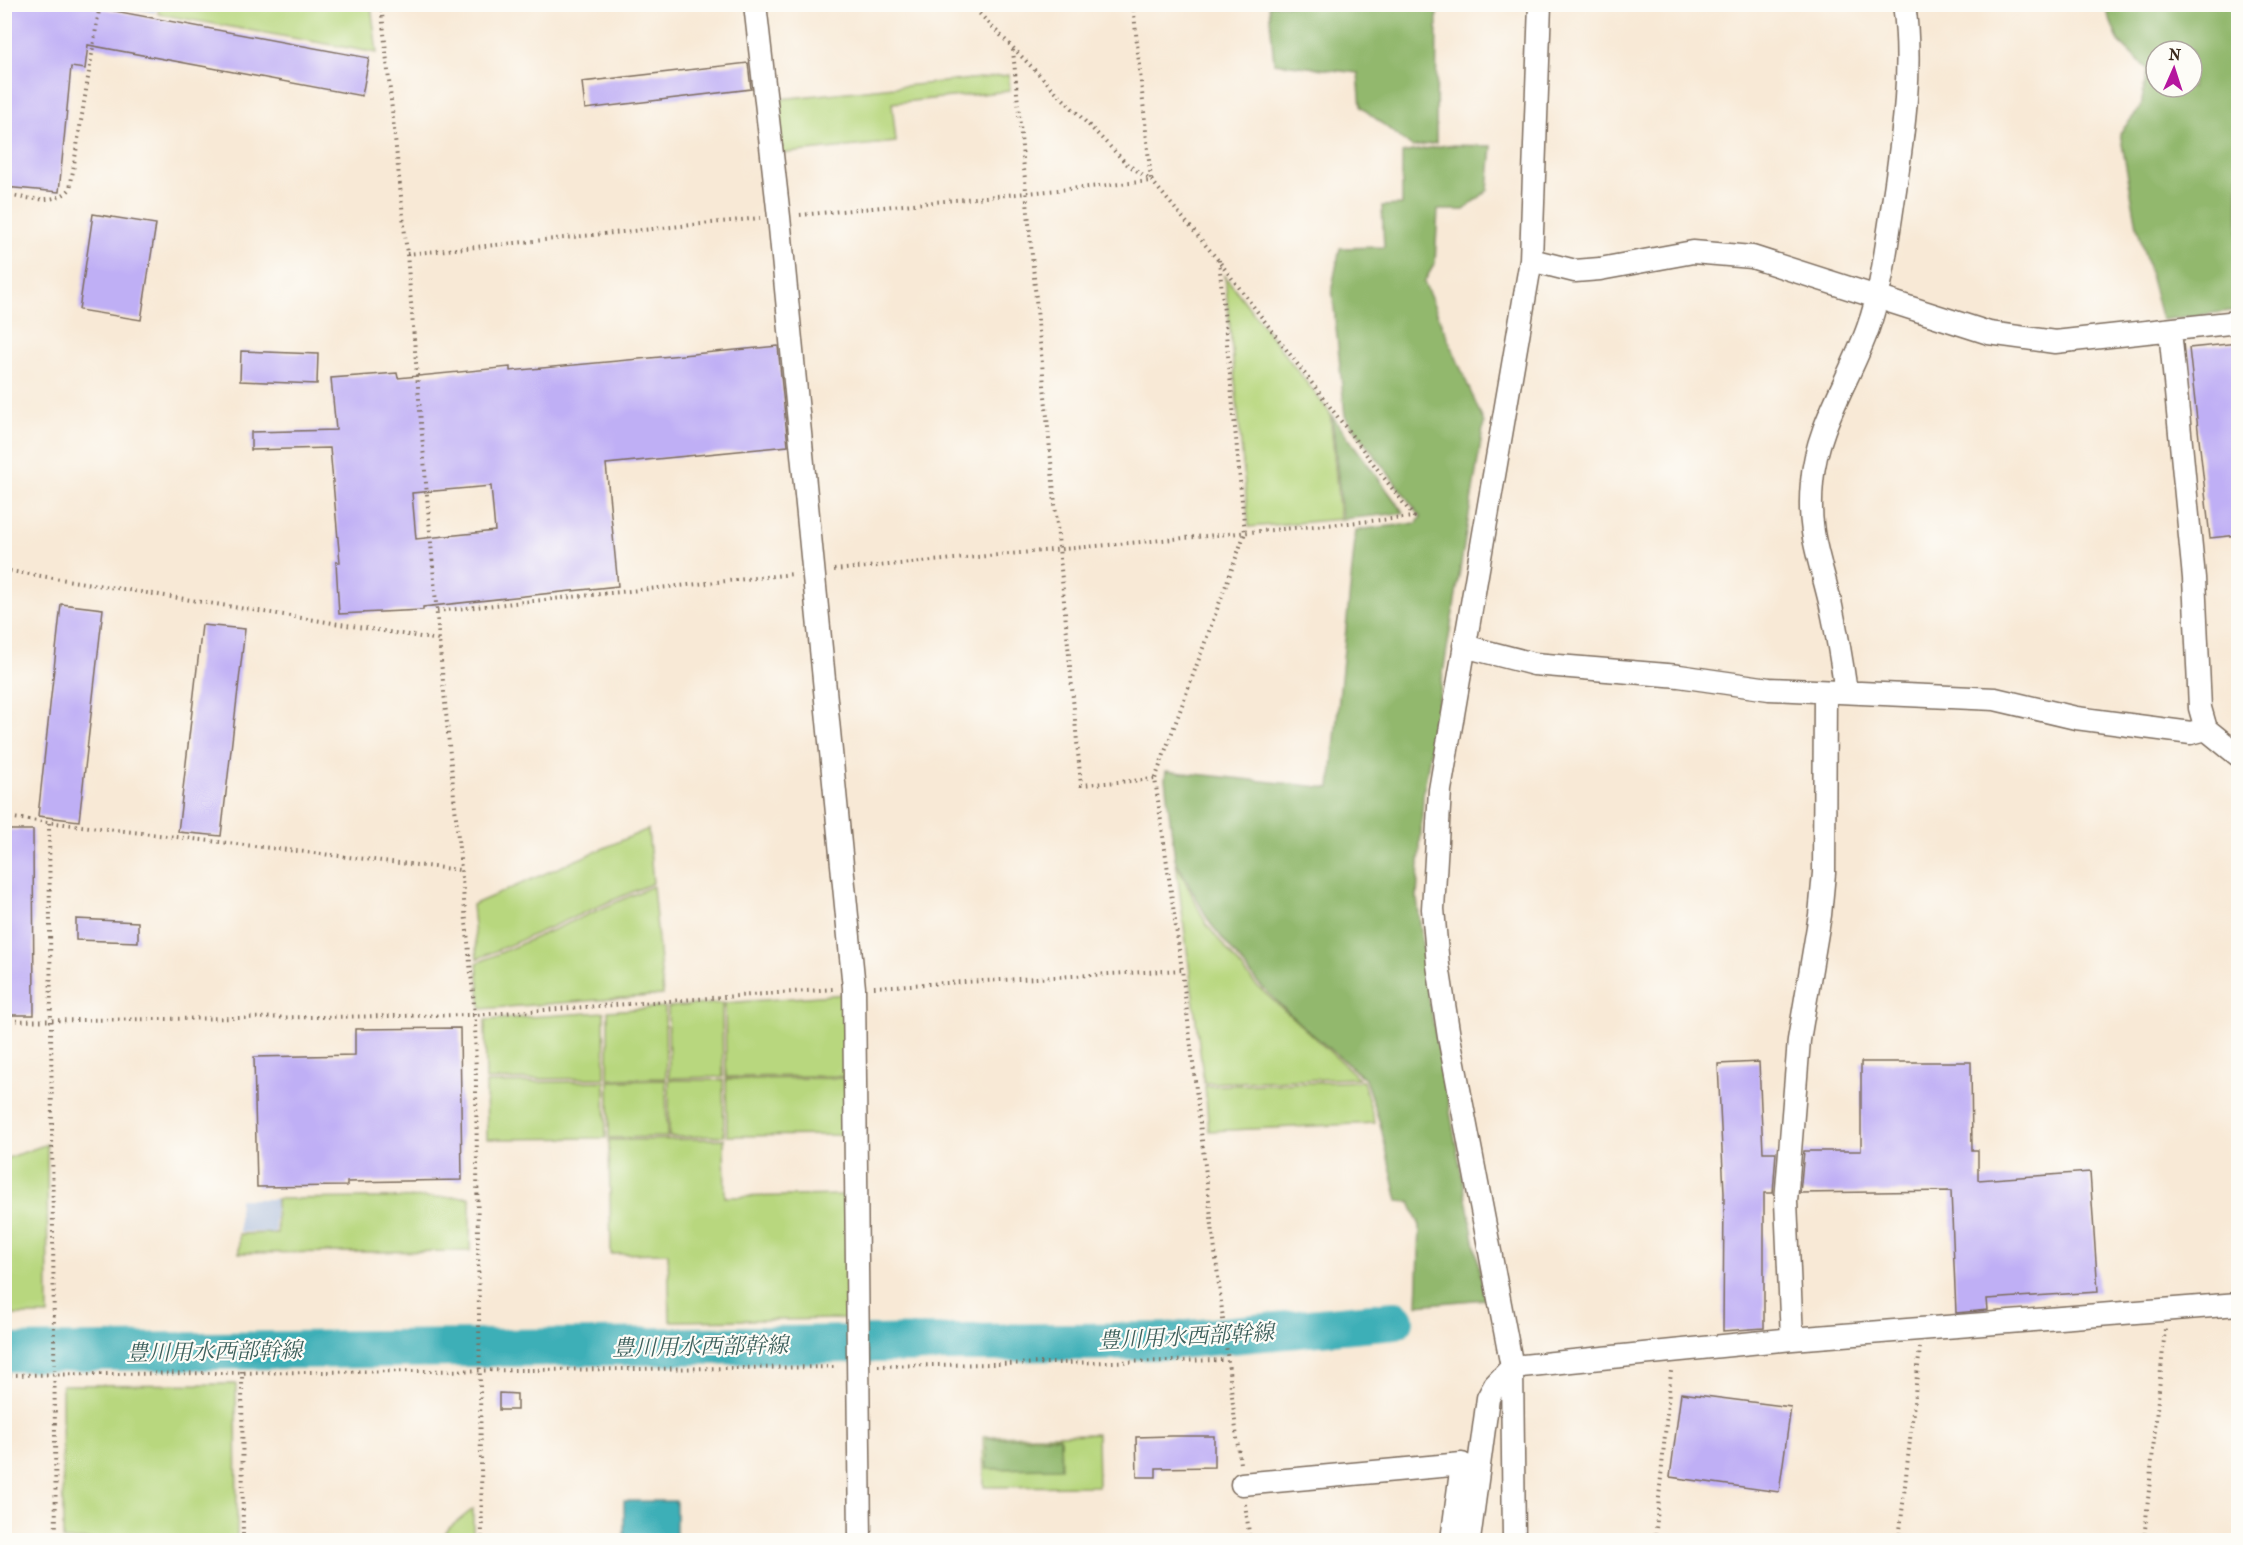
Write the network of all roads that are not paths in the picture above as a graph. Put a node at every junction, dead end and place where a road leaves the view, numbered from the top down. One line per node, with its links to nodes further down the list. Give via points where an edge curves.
1 (755, 4): 16 (street, via 854,988)
2 (1540, 4): 4 (street)
3 (1904, 4): 5 (street, via 1908,61 1898,171)
4 (1531, 260): 5 (street, via 1575,271 1677,254 1725,253 1752,257); 8 (street)
5 (1878, 298): 7 (street, via 1989,333 2024,339 2084,341); 9 (street, via 1850,377 1826,426 1812,481 1810,528 1831,605)
6 (2238, 322): 7 (street)
7 (2170, 330): 10 (street, via 2194,578 2200,708)
8 (1464, 646): 9 (street, via 1534,664 1679,676 1770,689); 14 (street, via 1440,790 1434,909 1449,1037)
9 (1836, 692): 10 (street, via 1968,696 2076,718 2191,733); 13 (street, via 1820,915 1799,1040 1786,1201)
10 (2206, 729): 11 (street)
11 (2238, 755)
12 (2238, 1304): 13 (street)
13 (1792, 1339): 14 (street)
14 (1512, 1367): 18 (street, via 1488,1398); 19 (street)
15 (1242, 1484): 17 (street, via 1462,1464)
16 (860, 1540)
17 (1452, 1540)
18 (1469, 1540)
19 (1514, 1540)

